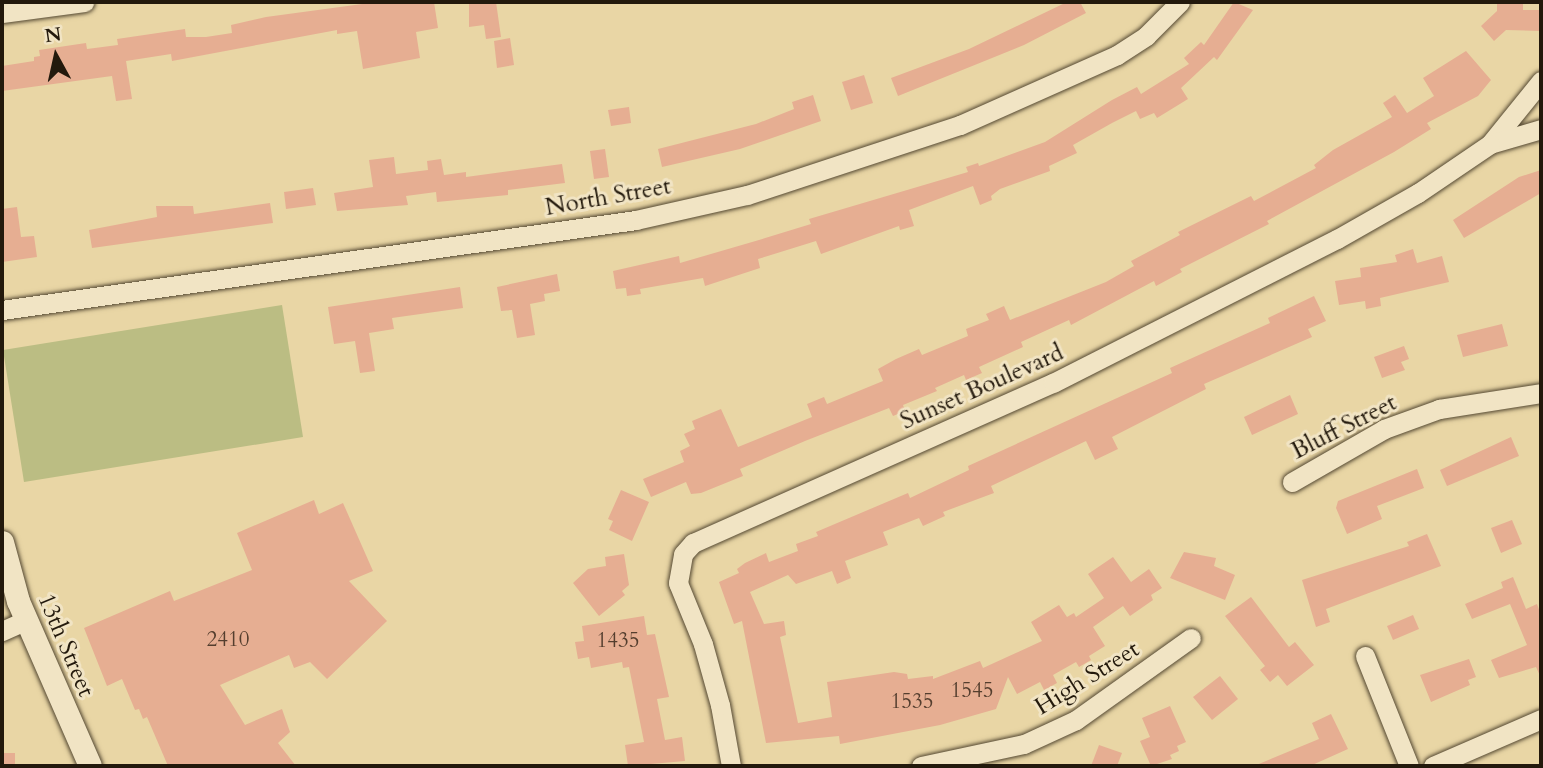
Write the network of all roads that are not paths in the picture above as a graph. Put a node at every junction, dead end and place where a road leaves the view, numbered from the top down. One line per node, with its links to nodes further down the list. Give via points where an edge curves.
1 (85, 2): 3 (street)
2 (1180, 2): 7 (street, North Street, via 1146,36 1117,55 960,125 747,195 623,222)
3 (2, 13)
4 (1541, 81): 6 (street, Sunset Boulevard)
5 (1541, 129): 6 (street, Sunset Boulevard)
6 (1490, 144): 17 (street, Sunset Boulevard, via 1418,193 1337,239 1066,377 693,543 683,554 678,583 703,644)
7 (2, 310)
8 (1541, 393): 9 (street, Bluff Street, via 1439,409 1384,429)
9 (1292, 482)
10 (2, 542): 11 (street, 13th Street)
11 (27, 620): 12 (street); 16 (street, 13th Street)
12 (2, 631)
13 (1191, 639): 18 (street, High Street, via 1076,720 1024,744)
14 (1365, 656): 19 (street)
15 (1541, 719): 20 (street)
16 (90, 766)
17 (730, 766)
18 (921, 766)
19 (1409, 766)
20 (1433, 766)

